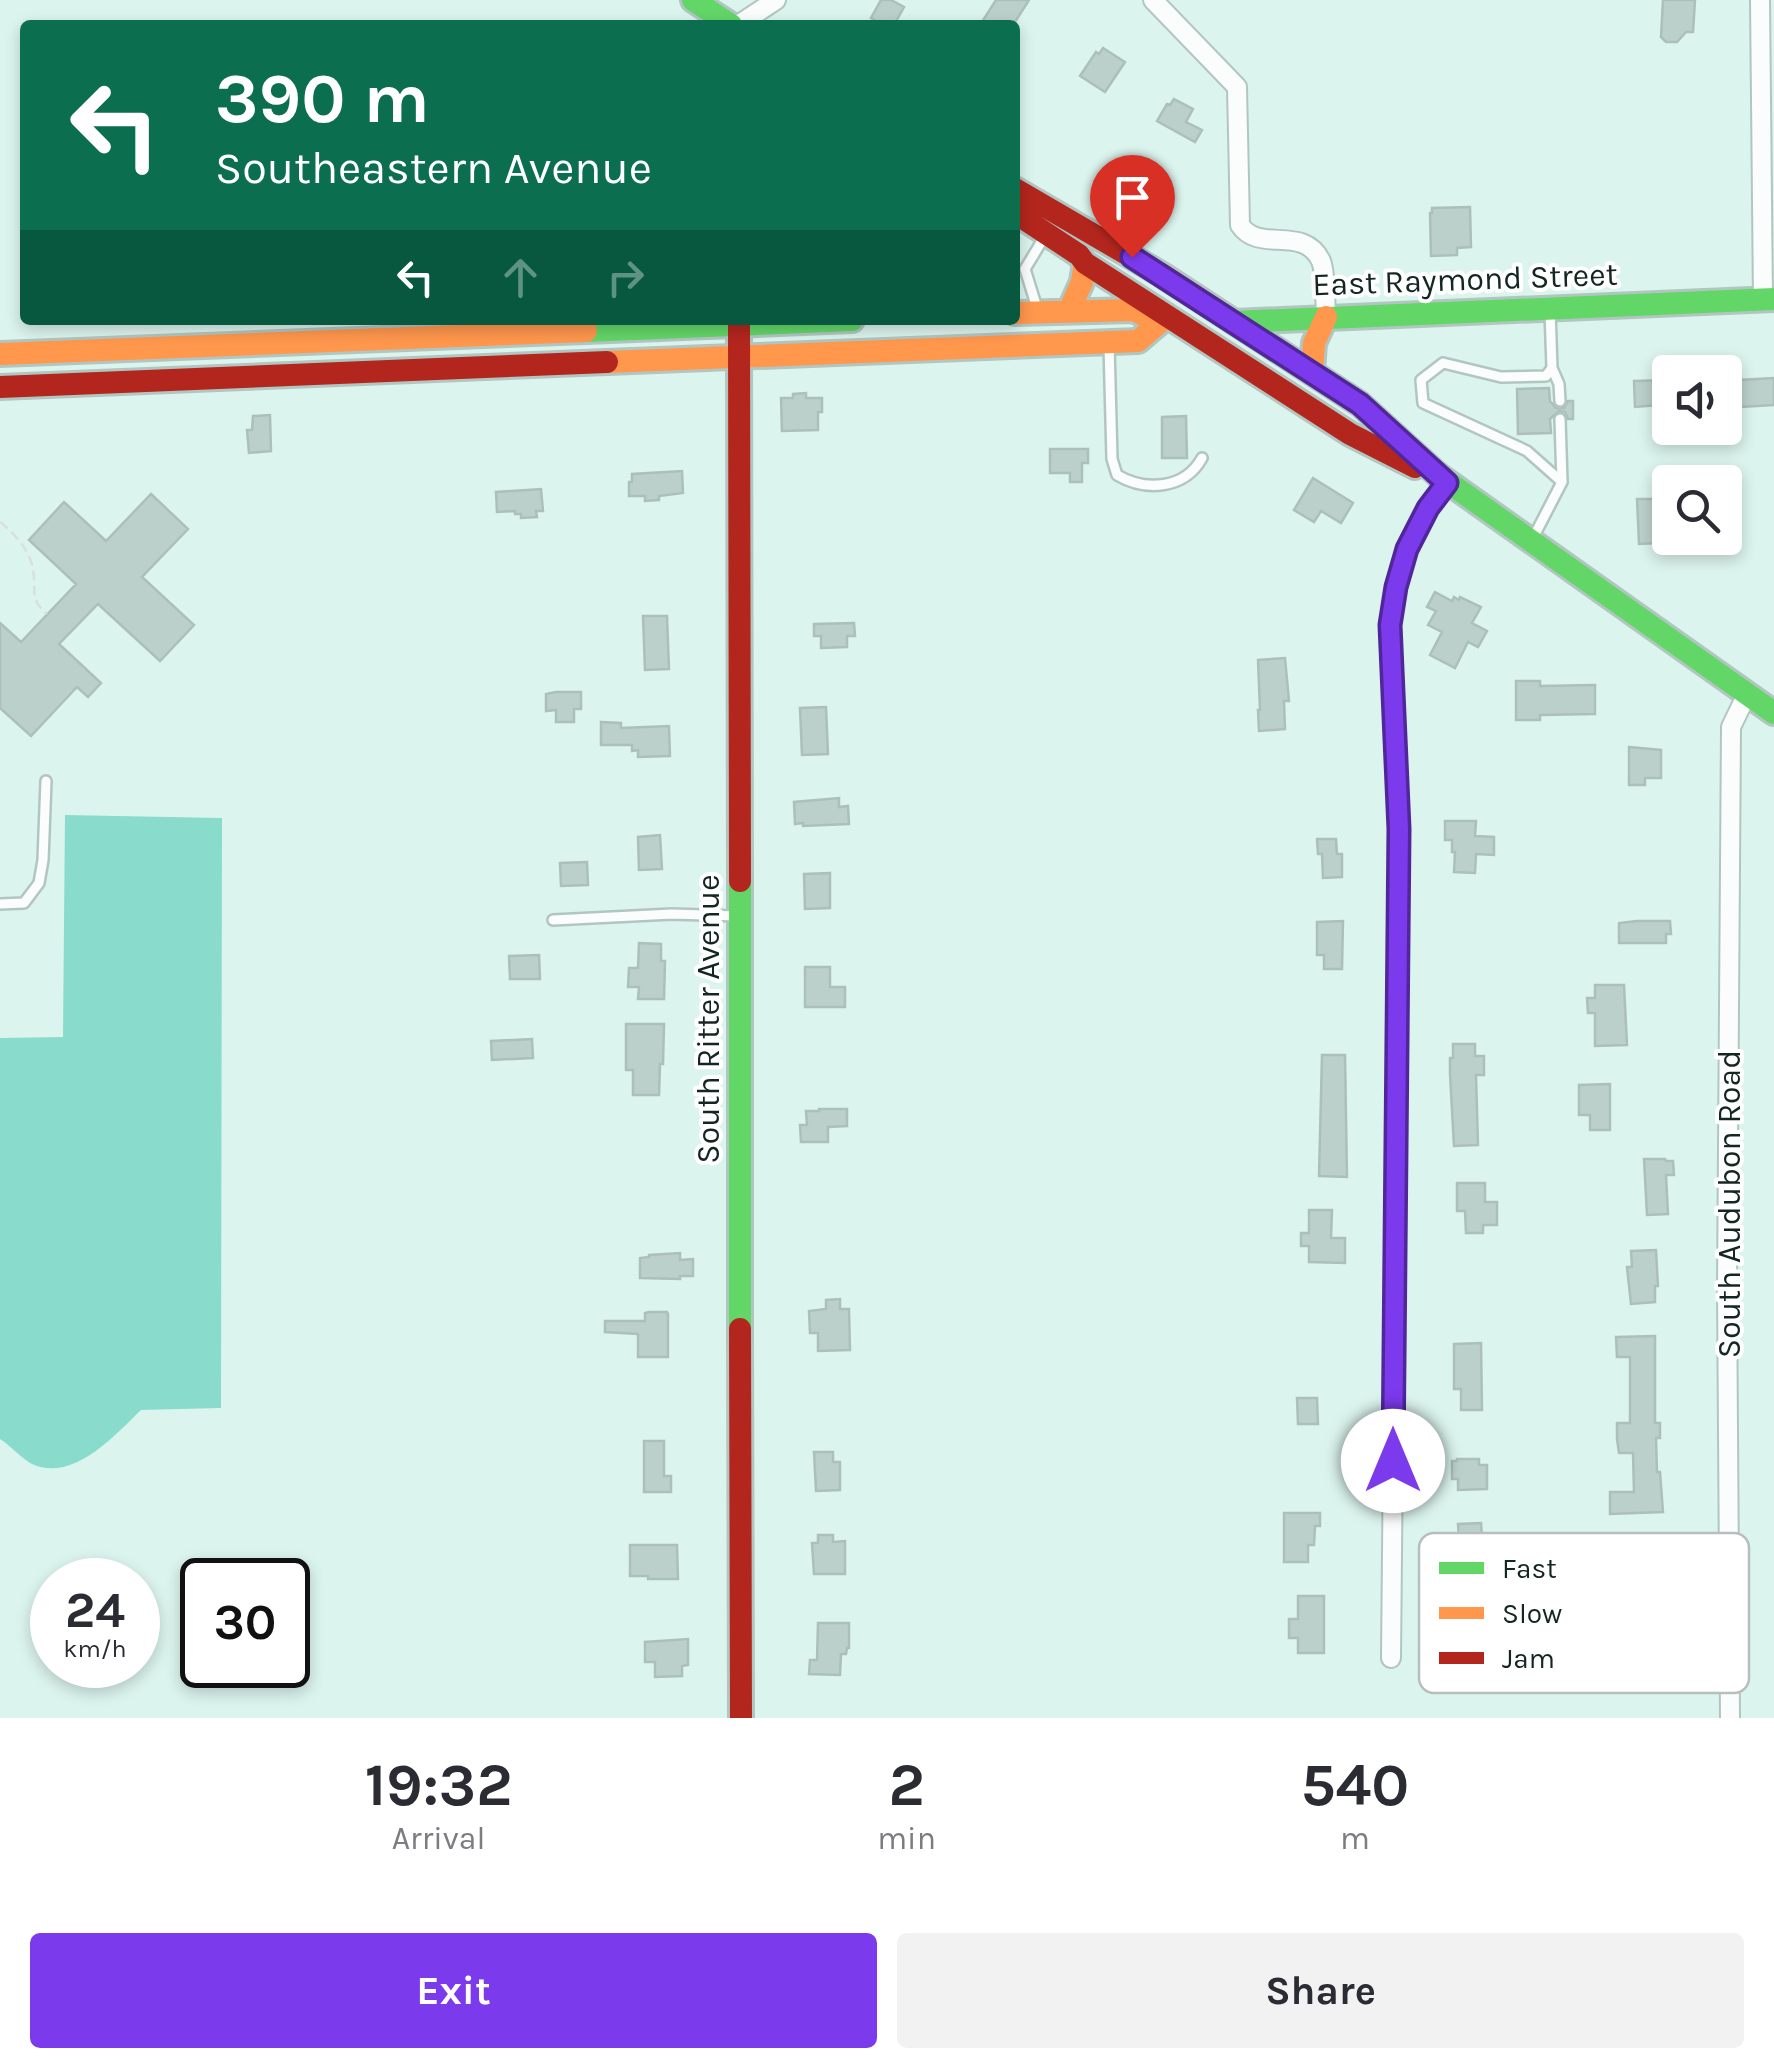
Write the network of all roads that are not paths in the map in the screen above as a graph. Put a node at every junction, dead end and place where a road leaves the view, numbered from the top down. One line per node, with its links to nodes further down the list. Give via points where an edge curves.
1 (693, 0): 5 (main road)
2 (776, 0): 6 (street)
3 (1153, 0): 16 (street, via 1237,87 1240,225 1253,238 1292,239 1310,248 1322,262)
4 (1760, 0): 12 (street)
5 (726, 20)
6 (742, 20)
7 (1020, 192): 17 (main road)
8 (1020, 216): 9 (main road)
9 (1046, 233): 10 (main road); 11 (lane)
10 (1085, 263): 14 (main road, via 1080,292); 18 (main road)
11 (1020, 268): 15 (lane)
12 (1769, 300): 13 (main road, East Raymond Street)
13 (1550, 308): 16 (main road, East Raymond Street); 24 (lane)
14 (1068, 310): 15 (main road, East Raymond Street); 18 (main road, East Raymond Street, via 1134,310)
15 (1027, 312)
16 (1326, 317): 17 (main road, East Raymond Street); 25 (main road, via 1314,343)
17 (1234, 322): 18 (main road, East Raymond Street); 25 (main road)
18 (1170, 323): 21 (main road, East Raymond Street, via 1138,340); 31 (main road, via 1350,434)
19 (670, 325): 22 (main road)
20 (739, 325): 23 (main road, South Ritter Avenue)
21 (1109, 342): 23 (main road, East Raymond Street); 29 (lane, via 1118,475 1132,484 1179,482)
22 (0, 354)
23 (739, 357): 26 (main road, East Raymond Street); 37 (main road, South Ritter Avenue)
24 (1552, 368): 27 (lane); 30 (lane, via 1546,376 1501,378 1442,363 1420,380 1423,402 1528,451)
25 (1312, 372): 31 (main road, via 1360,404)
26 (0, 387)
27 (1560, 401)
28 (1560, 419): 30 (lane)
29 (1202, 458)
30 (1562, 482): 32 (lane)
31 (1447, 483): 32 (main road); 40 (street, via 1407,549 1390,625 1399,829)
32 (1531, 542): 33 (main road)
33 (1747, 694): 34 (main road); 39 (street, South Audubon Road, via 1731,728)
34 (1774, 713)
35 (46, 781): 36 (lane, via 39,883 24,903)
36 (0, 904)
37 (740, 916): 38 (lane); 42 (main road, South Ritter Avenue)
38 (553, 920)
39 (1729, 1533)
40 (1391, 1658)
41 (1730, 1693): 43 (street, South Audubon Road)
42 (741, 1718)
43 (1730, 1718)

